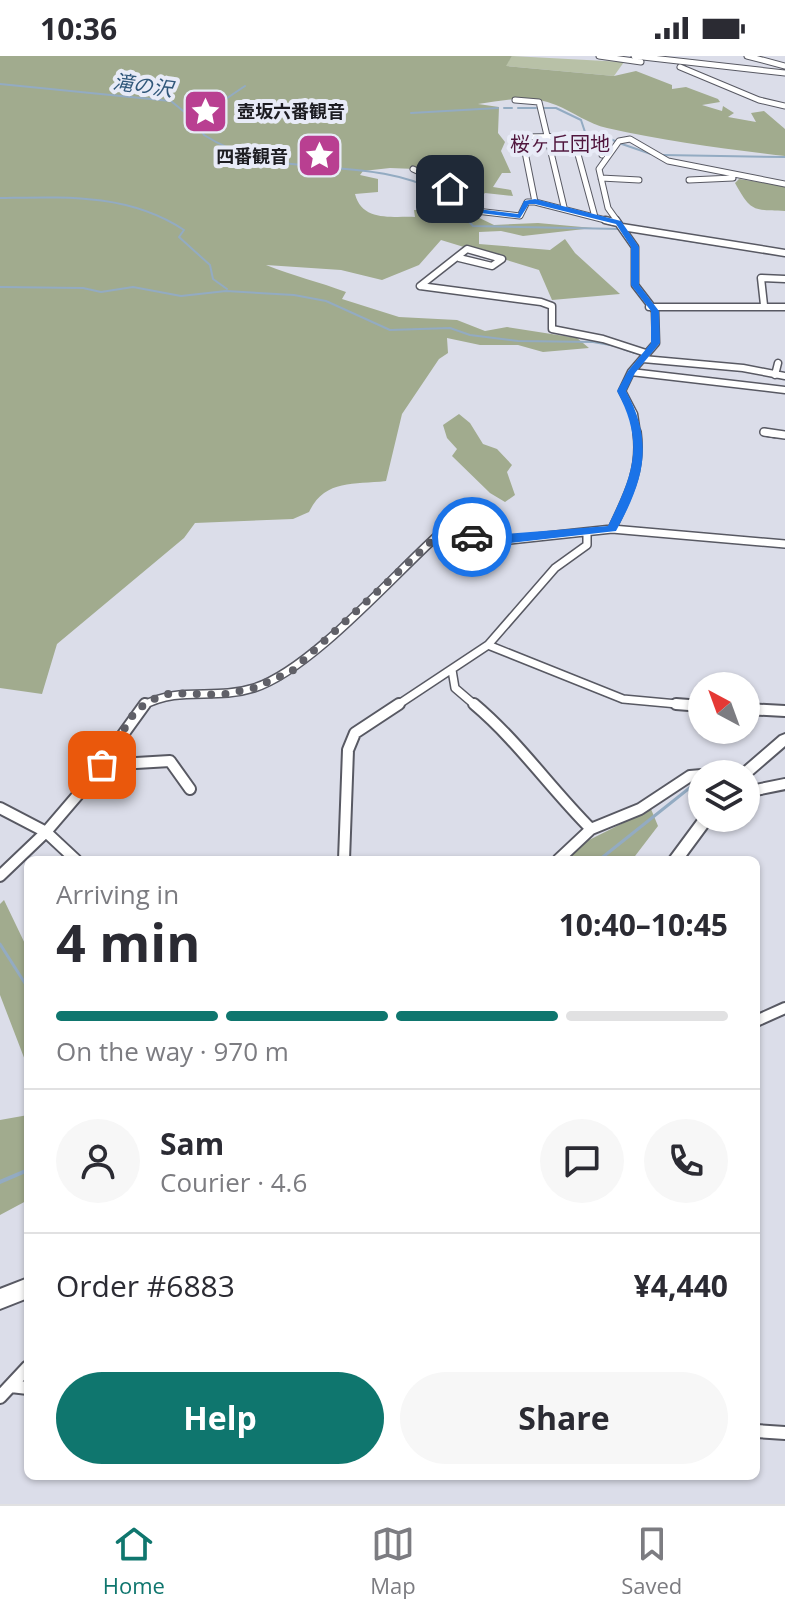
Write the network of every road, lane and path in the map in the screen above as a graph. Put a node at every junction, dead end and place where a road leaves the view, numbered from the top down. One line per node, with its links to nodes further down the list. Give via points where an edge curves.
1 (599, 56): 4 (street, via 645,62)
2 (634, 56): 4 (street)
3 (747, 56): 6 (street)
4 (652, 58): 5 (street)
5 (680, 63): 7 (street); 9 (street, via 676,65)
6 (785, 66)
7 (785, 73)
8 (515, 100): 10 (street, via 539,102)
9 (785, 106)
10 (547, 136): 11 (street); 19 (street, via 522,137); 20 (street)
11 (573, 136): 12 (street, via 596,139 605,145); 21 (street)
12 (605, 157): 14 (street, via 619,141 630,139 668,161); 15 (street)
13 (413, 169): 19 (street, via 450,186 450,196 476,211 520,216 527,202)
14 (743, 177): 17 (street); 18 (street)
15 (601, 178): 16 (street); 22 (street, via 608,208)
16 (639, 180)
17 (689, 180)
18 (785, 184)
19 (535, 202): 20 (street)
20 (564, 207): 21 (street)
21 (595, 217): 22 (street)
22 (620, 225): 23 (street); 27 (street, via 635,247 635,285)
23 (785, 253)
24 (459, 258): 24 (street, via 467,249 502,259 492,266); 29 (street, via 420,286 549,304 552,329 603,339)
25 (785, 279): 26 (street, via 761,278)
26 (764, 305): 27 (street); 28 (street)
27 (649, 307): 29 (street, via 655,311 656,343)
28 (785, 307)
29 (645, 356): 31 (street); 32 (street)
30 (778, 363): 32 (street)
31 (631, 372): 34 (street); 37 (street, via 622,394 634,414 640,455 636,479)
32 (775, 375): 33 (street)
33 (785, 376)
34 (785, 390)
35 (764, 432): 36 (street)
36 (785, 435)
37 (612, 529): 38 (street); 39 (street)
38 (587, 532): 40 (street, via 587,545 555,568); 47 (street, via 510,540 436,537 292,671 221,695 171,693 156,698 136,710)
39 (785, 544)
40 (488, 645): 41 (street); 42 (street, via 623,699)
41 (452, 670): 53 (street, via 455,688 510,734); 57 (street, via 355,733 348,750)
42 (688, 705)
43 (760, 710): 44 (street)
44 (785, 711)
45 (785, 739): 46 (main road)
46 (760, 760)
47 (102, 765): 50 (street, via 170,761); 54 (street)
48 (688, 777): 53 (street, via 640,809)
49 (785, 784): 51 (street)
50 (190, 789)
51 (760, 789)
52 (0, 808): 54 (street)
53 (591, 829): 58 (street)
54 (46, 832): 56 (street); 60 (street)
55 (696, 832): 59 (main road)
56 (72, 856)
57 (344, 856)
58 (563, 856)
59 (678, 856)
60 (0, 876)
61 (785, 1008): 62 (street)
62 (760, 1019)
63 (24, 1290): 64 (main road)
64 (0, 1299)
65 (24, 1371): 66 (street)
66 (11, 1386): 67 (street); 68 (street)
67 (24, 1388)
68 (0, 1397)
69 (760, 1431): 70 (street)
70 (785, 1433)

